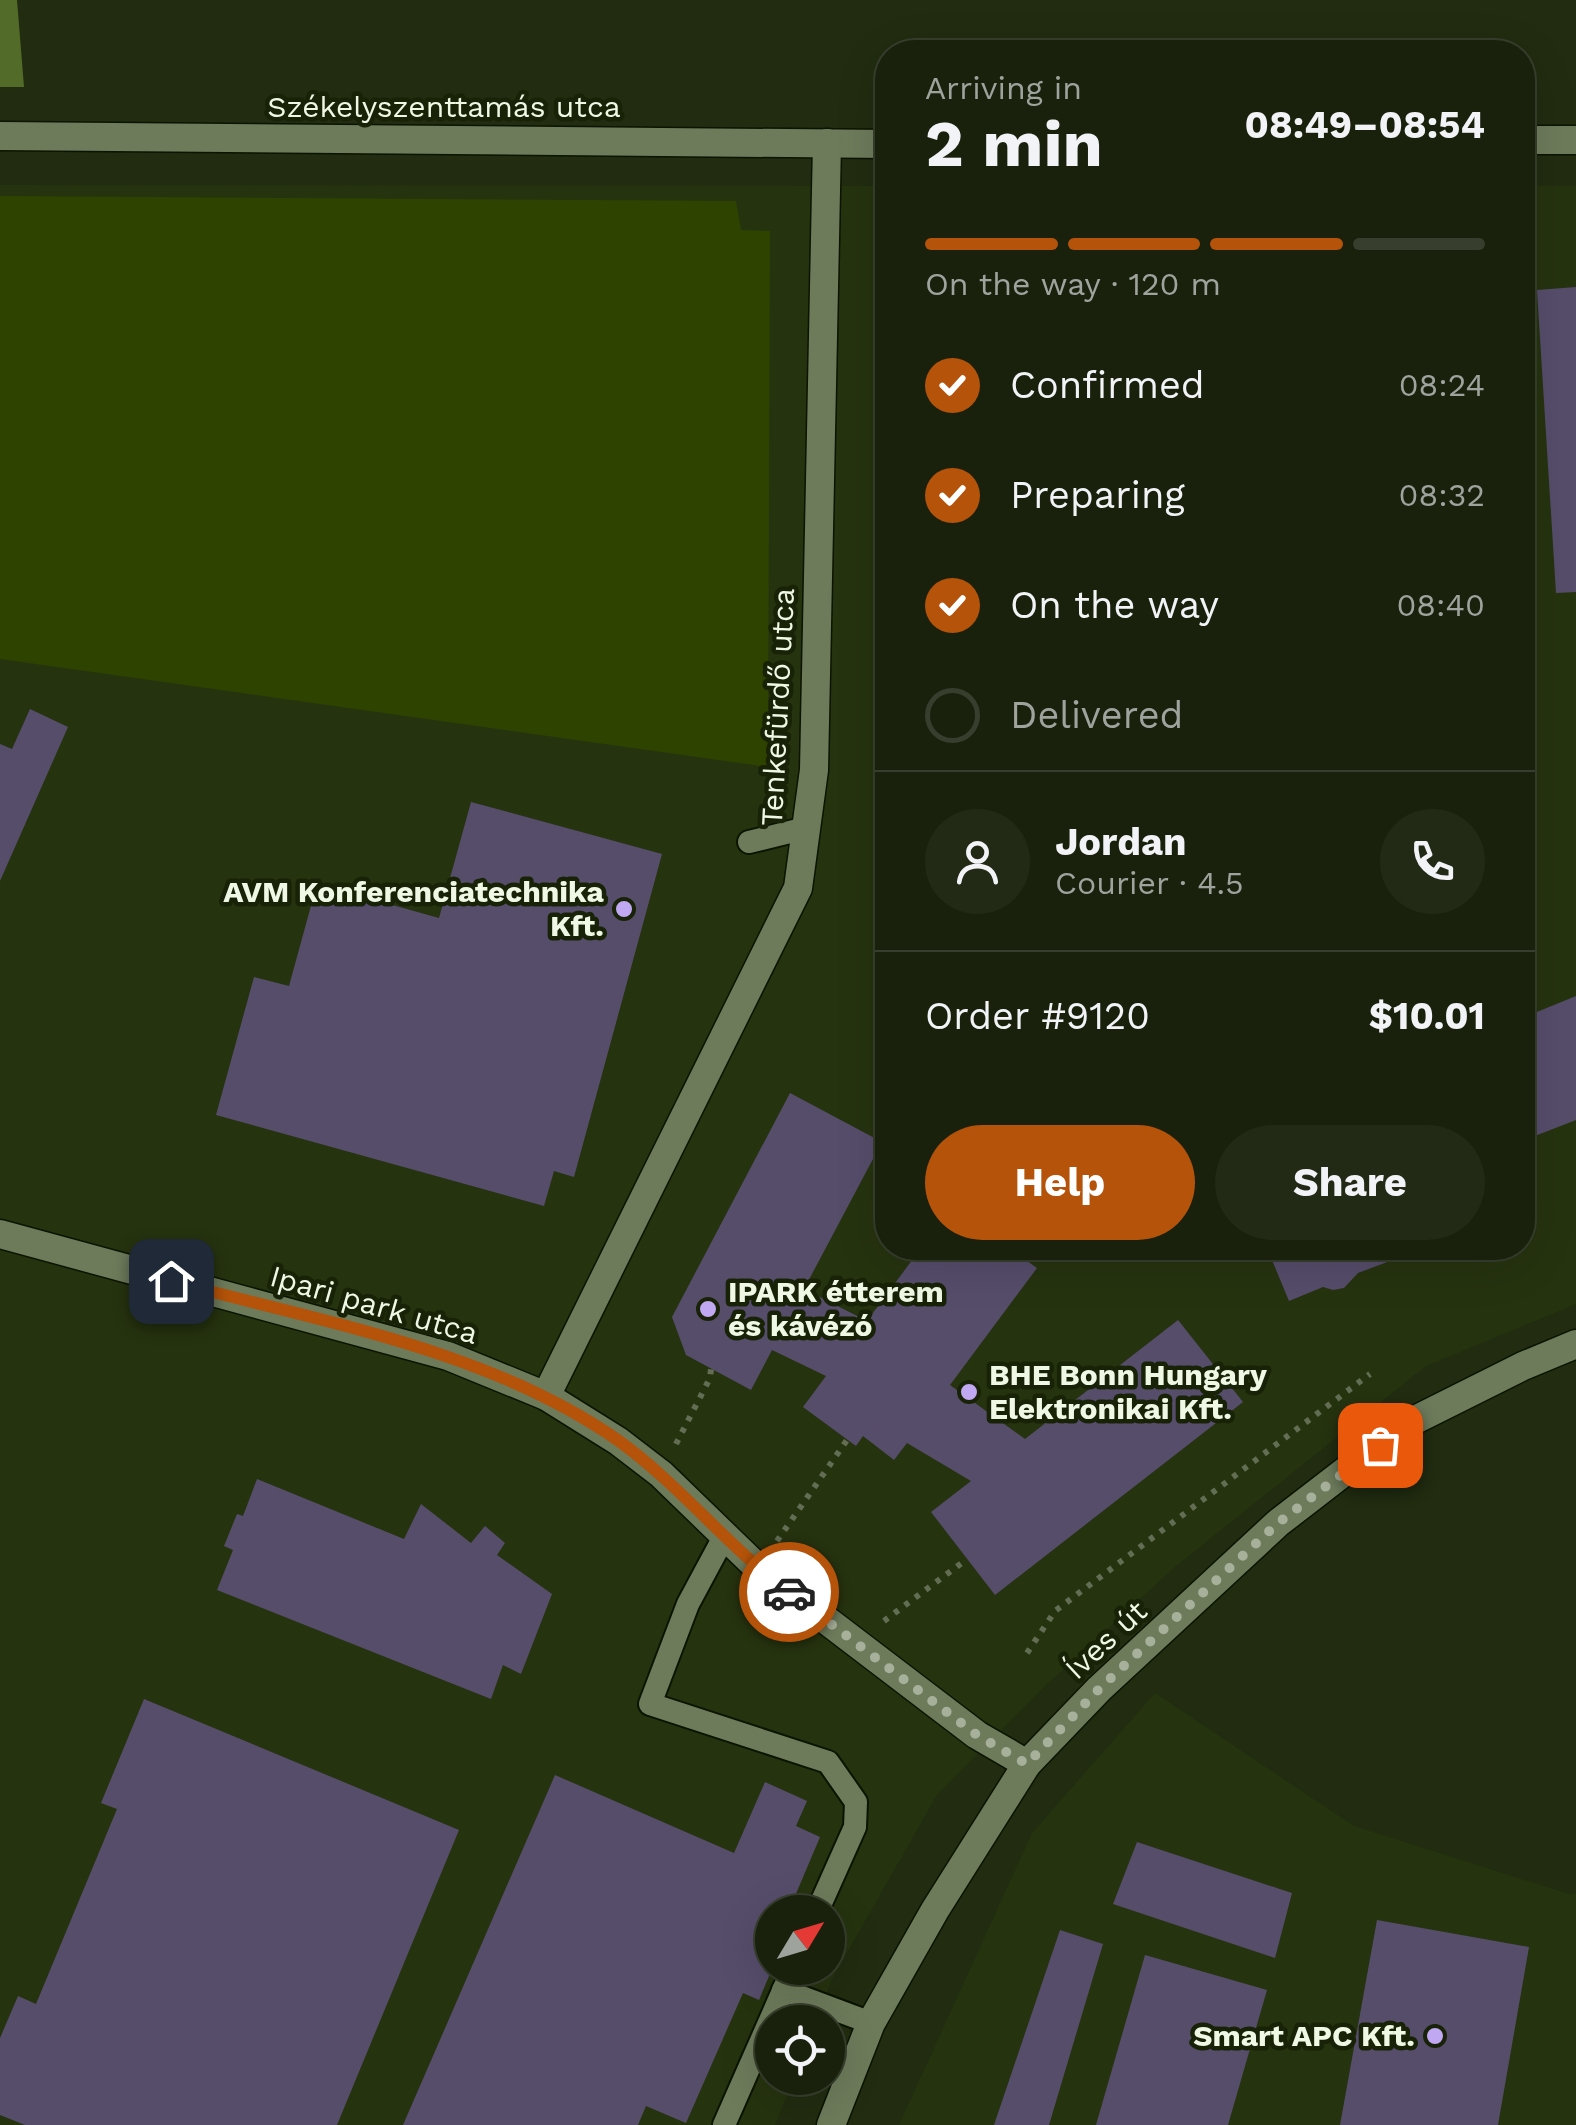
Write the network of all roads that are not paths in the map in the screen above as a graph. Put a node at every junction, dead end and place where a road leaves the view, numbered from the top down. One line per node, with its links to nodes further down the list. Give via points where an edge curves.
1 (0, 136): 4 (street, Székelyszenttamás utca)
2 (1535, 140): 3 (street)
3 (1576, 140)
4 (827, 143): 5 (street, Székelyszenttamás utca); 6 (street, Tenkefürdő utca, via 814,770)
5 (875, 144)
6 (806, 828): 7 (lane); 10 (street, Tenkefürdő utca, via 798,888)
7 (749, 842)
8 (0, 1234): 10 (street, Ipari park utca, via 448,1356)
9 (1576, 1344): 12 (street, Íves út, via 1405,1425 1278,1523)
10 (546, 1396): 11 (street, Ipari park utca, via 660,1474)
11 (724, 1537): 12 (street, Ipari park utca, via 977,1735); 13 (lane, via 688,1604 650,1704 828,1762 856,1802 855,1827)
12 (1027, 1764): 16 (street, Íves út)
13 (825, 1895)
14 (785, 1985): 15 (lane)
15 (783, 1990): 16 (lane); 17 (lane)
16 (871, 2023): 18 (street, Íves út)
17 (724, 2125)
18 (830, 2125)

